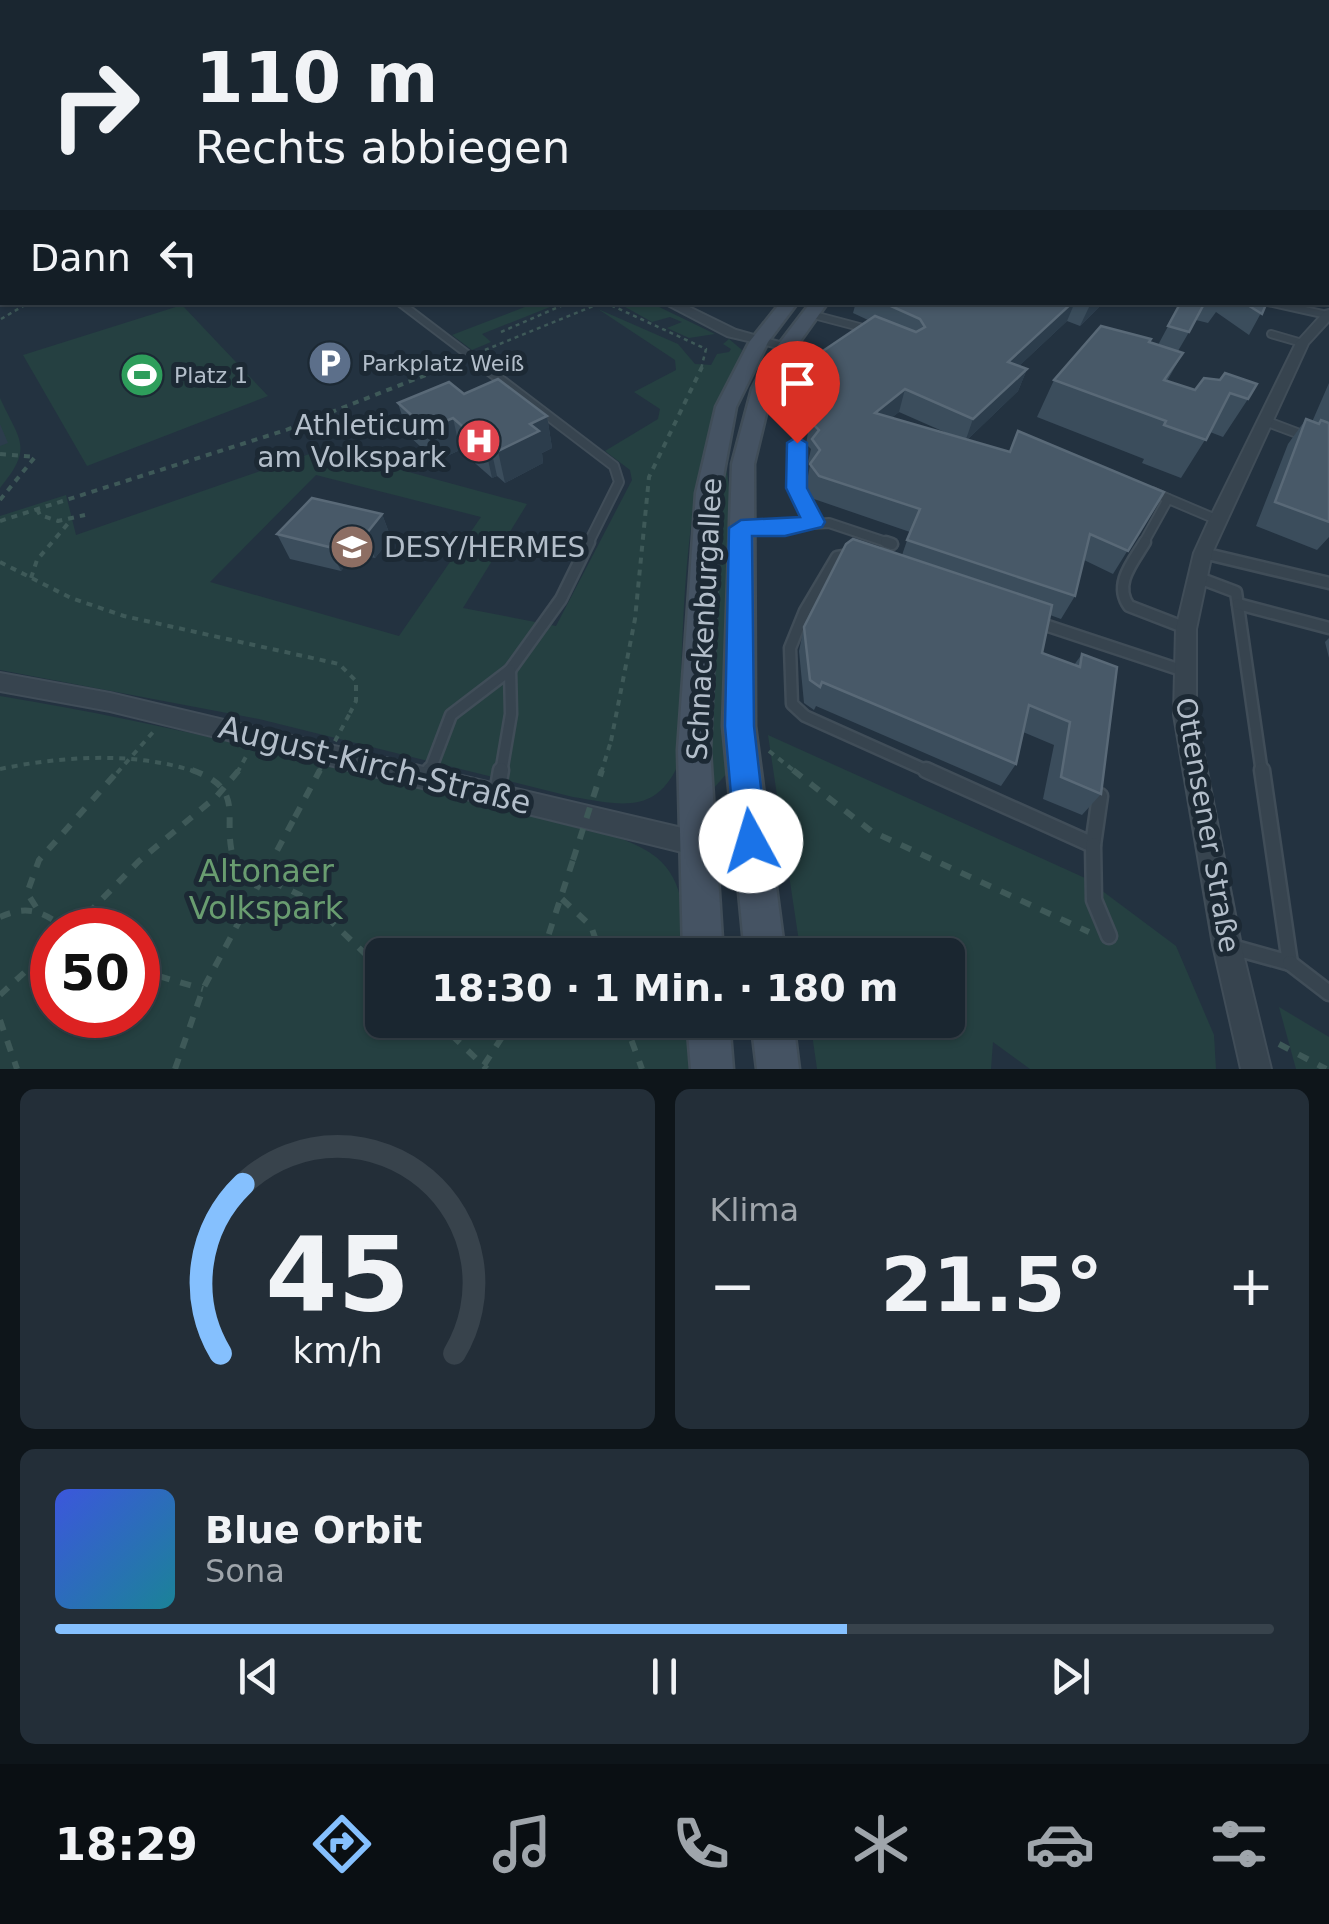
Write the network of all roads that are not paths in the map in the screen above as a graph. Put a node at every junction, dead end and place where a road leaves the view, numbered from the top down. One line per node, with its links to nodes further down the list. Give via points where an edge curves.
1 (403, 305): 30 (lane, via 618,475 561,599)
2 (674, 305): 9 (street)
3 (789, 305): 9 (main road, Schnackenburgallee)
4 (1282, 305): 6 (lane)
5 (815, 308): 7 (lane); 9 (main road, Schnackenburgallee)
6 (1328, 315): 10 (street, Ottensener Straße)
7 (878, 333)
8 (1271, 334): 10 (lane)
9 (773, 343): 18 (main road, Schnackenburgallee, via 743,464); 36 (main road, Schnackenburgallee, via 723,415 708,494 697,649)
10 (1302, 343): 11 (street, Ottensener Straße)
11 (1265, 421): 12 (lane); 16 (street, Ottensener Straße)
12 (1314, 440)
13 (797, 443): 17 (lane, via 797,488)
14 (1134, 484): 15 (lane)
15 (1168, 499): 16 (lane); 28 (lane, via 1122,592 1128,606)
16 (1218, 520): 22 (street, Ottensener Straße)
17 (814, 522): 18 (lane); 19 (lane)
18 (741, 528): 37 (main road, Schnackenburgallee, via 739,726)
19 (858, 532): 20 (lane); 21 (lane)
20 (892, 544)
21 (848, 554): 23 (lane); 38 (lane, via 837,557 790,648 792,704 805,716)
22 (1203, 554): 24 (street, Ottensener Straße); 25 (lane)
23 (864, 560)
24 (1197, 576): 26 (lane, via 1236,592); 28 (street, Ottensener Straße)
25 (1329, 583)
26 (1238, 604): 29 (lane); 43 (lane)
27 (1036, 622): 31 (lane)
28 (1186, 628): 31 (street, Ottensener Straße)
29 (1329, 628)
30 (510, 670): 33 (lane, via 451,715); 34 (lane)
31 (1184, 671): 42 (street, Ottensener Straße, via 1185,716)
32 (0, 682): 33 (street, August-Kirch-Straße)
33 (428, 776): 34 (street, August-Kirch-Straße)
34 (497, 793): 36 (street, August-Kirch-Straße)
35 (1100, 796): 38 (lane)
36 (697, 841): 37 (street, August-Kirch-Straße); 40 (main road, Schnackenburgallee)
37 (751, 841): 41 (main road, Schnackenburgallee)
38 (1094, 845): 39 (lane, via 1094,900)
39 (1109, 936)
40 (702, 938)
41 (763, 938)
42 (1227, 945): 43 (lane); 49 (street, Ottensener Straße)
43 (1290, 963): 44 (lane)
44 (1329, 993)
45 (709, 1038): 47 (main road)
46 (774, 1038): 48 (main road)
47 (712, 1069)
48 (778, 1069)
49 (1256, 1069)

